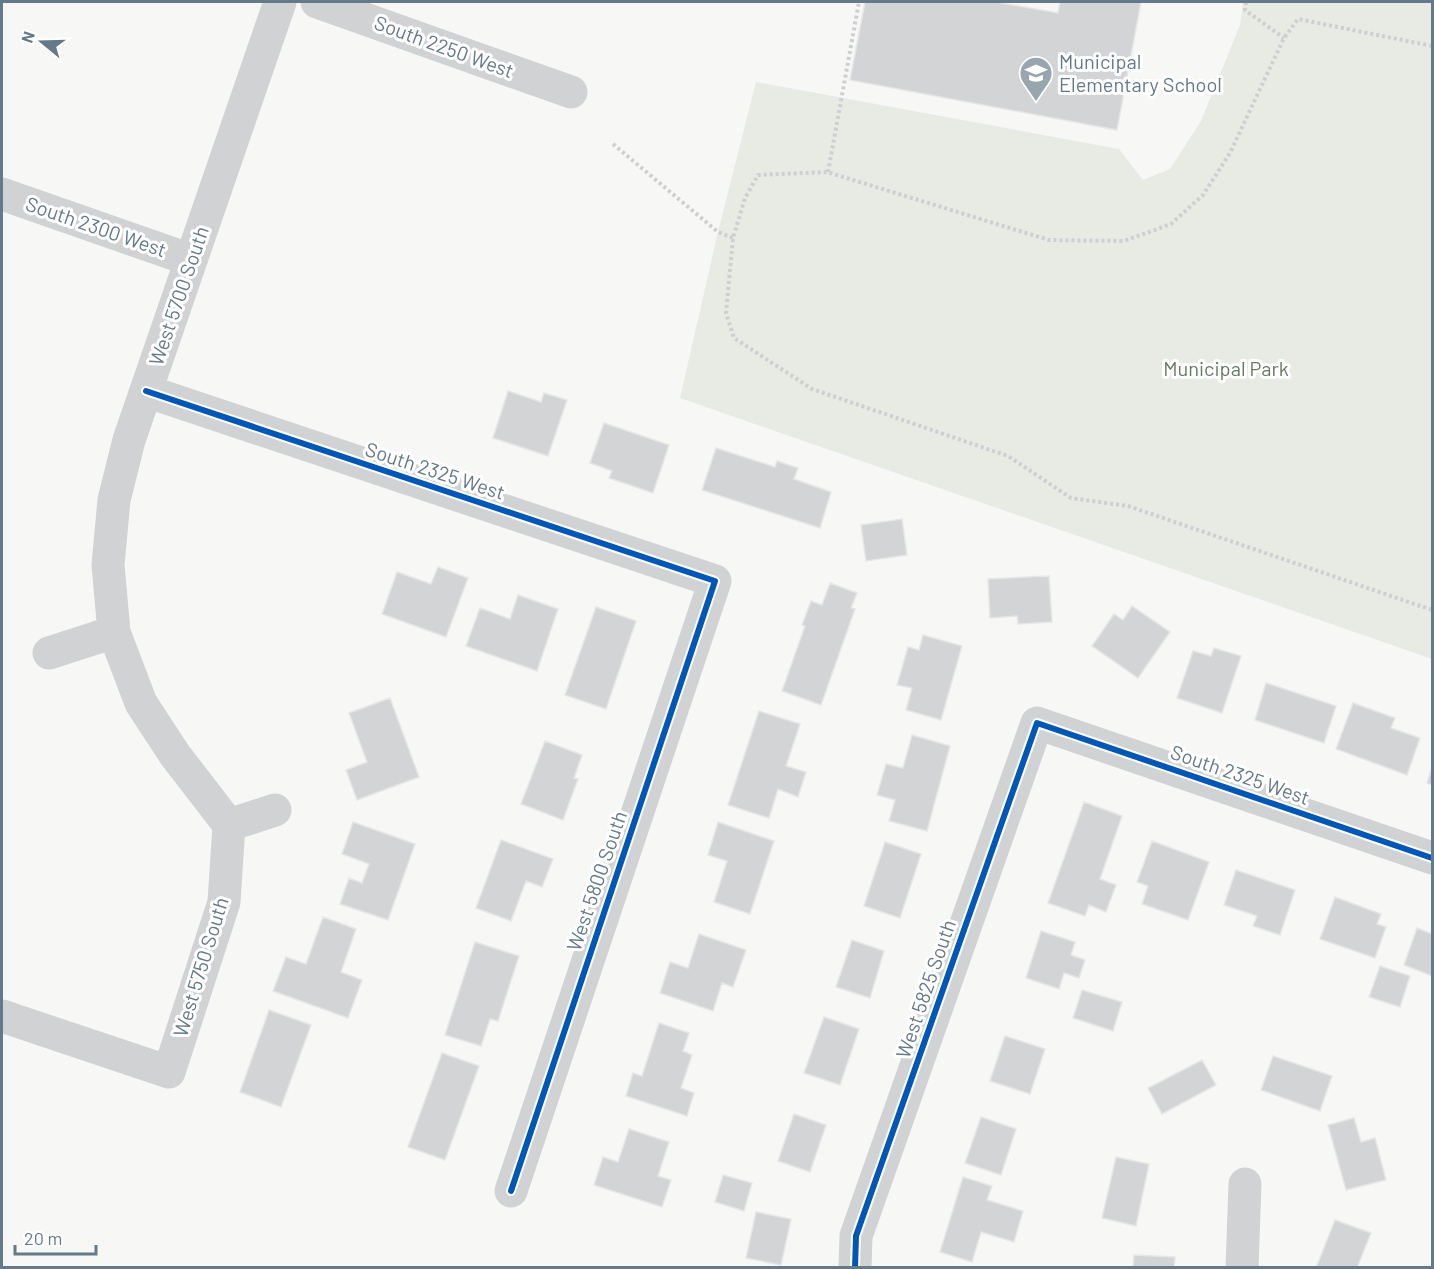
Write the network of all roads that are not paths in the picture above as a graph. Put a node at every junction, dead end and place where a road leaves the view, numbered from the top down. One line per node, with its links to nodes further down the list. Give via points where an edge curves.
1 (280, 2): 5 (street, West 5700 South)
2 (317, 2): 3 (street, South 2250 West)
3 (571, 92)
4 (2, 194): 5 (street, South 2300 West)
5 (191, 260): 6 (street, West 5700 South)
6 (146, 392): 7 (street, South 2325 West); 8 (street, West 5700 South, via 114,500 108,565)
7 (715, 581): 16 (street, West 5800 South)
8 (114, 632): 9 (street); 12 (street, via 141,702 175,755)
9 (49, 653)
10 (1037, 723): 13 (street, South 2325 West); 17 (street, West 5825 South, via 856,1236)
11 (275, 810): 12 (street)
12 (229, 825): 14 (street, West 5750 South, via 224,902 169,1072)
13 (1432, 858)
14 (2, 1016)
15 (1245, 1184): 18 (street)
16 (511, 1191)
17 (855, 1268)
18 (1242, 1268)

